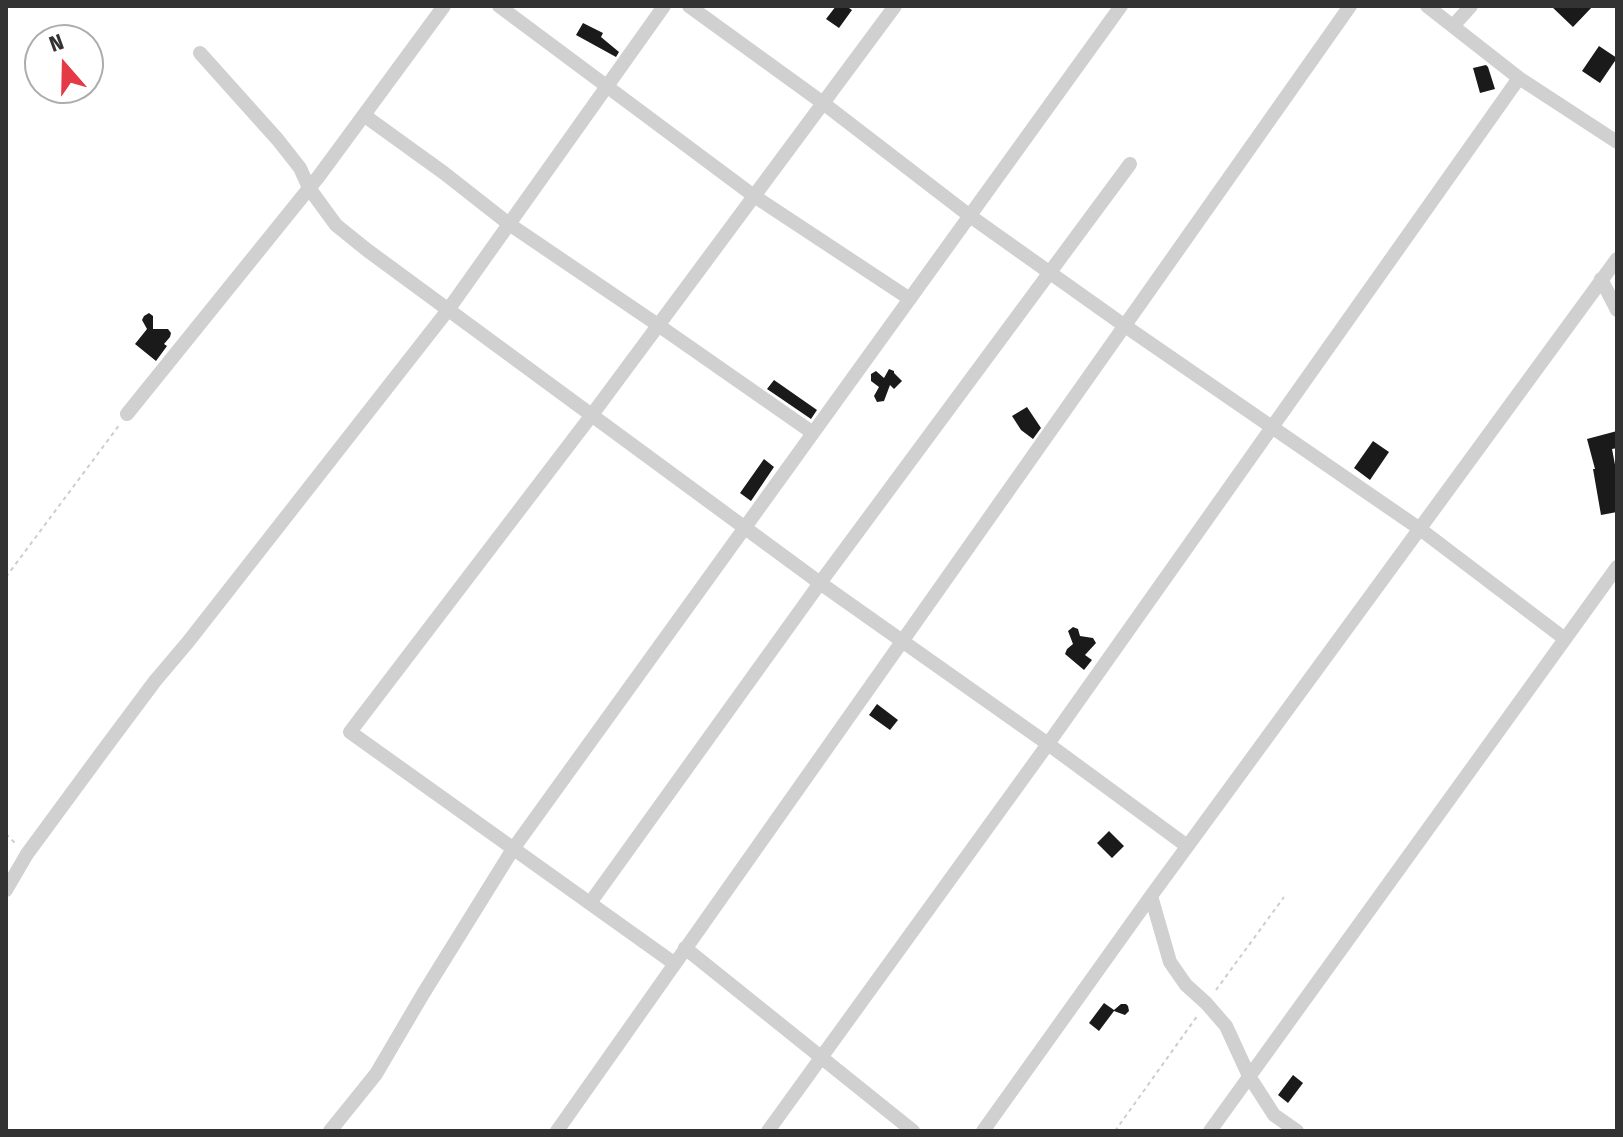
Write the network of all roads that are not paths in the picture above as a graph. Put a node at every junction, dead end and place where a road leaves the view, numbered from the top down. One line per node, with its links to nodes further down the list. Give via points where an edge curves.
1 (444, 6): 15 (street)
2 (499, 6): 13 (street)
3 (664, 6): 13 (street)
4 (689, 6): 14 (street)
5 (895, 6): 14 (street)
6 (1121, 6): 20 (street)
7 (1350, 6): 29 (street)
8 (1427, 6): 10 (street)
9 (1471, 6): 10 (street)
10 (1453, 26): 12 (street)
11 (200, 53): 18 (street, via 278,140)
12 (1519, 78): 16 (street); 32 (street)
13 (607, 87): 19 (street); 21 (street)
14 (823, 103): 19 (street); 20 (street)
15 (365, 116): 18 (street); 21 (street)
16 (1617, 142)
17 (1130, 164): 23 (street)
18 (309, 188): 26 (street, via 336,225); 30 (street)
19 (754, 196): 25 (street); 28 (street)
20 (970, 216): 23 (street); 25 (street)
21 (509, 224): 26 (street); 28 (street)
22 (1617, 259): 24 (street)
23 (1050, 273): 29 (street); 37 (street)
24 (1601, 279): 27 (street); 35 (street)
25 (910, 299): 33 (street)
26 (448, 310): 31 (street); 43 (street, via 146,693)
27 (1617, 310)
28 (658, 325): 31 (street); 33 (street)
29 (1125, 326): 32 (street); 39 (street)
30 (127, 414)
31 (591, 416): 34 (street); 42 (street, via 350,732)
32 (1272, 427): 35 (street); 40 (street)
33 (813, 433): 34 (street)
34 (745, 527): 37 (street); 42 (street)
35 (1420, 529): 38 (street); 41 (street)
36 (1617, 567): 38 (street)
37 (820, 583): 39 (street); 45 (street)
38 (1565, 639): 49 (street)
39 (903, 640): 40 (street); 46 (street)
40 (1048, 744): 41 (street); 48 (street)
41 (1187, 846): 44 (street)
42 (513, 849): 45 (street); 50 (street, via 376,1074)
43 (6, 890)
44 (1151, 896): 49 (street, via 1170,962 1226,1026); 54 (street)
45 (590, 903): 47 (street)
46 (685, 948): 47 (street); 48 (street)
47 (675, 964): 51 (street)
48 (821, 1057): 52 (street); 53 (street)
49 (1249, 1076): 55 (street); 56 (street, via 1274,1115)
50 (330, 1131)
51 (557, 1131)
52 (768, 1131)
53 (913, 1131)
54 (983, 1131)
55 (1210, 1131)
56 (1297, 1131)

